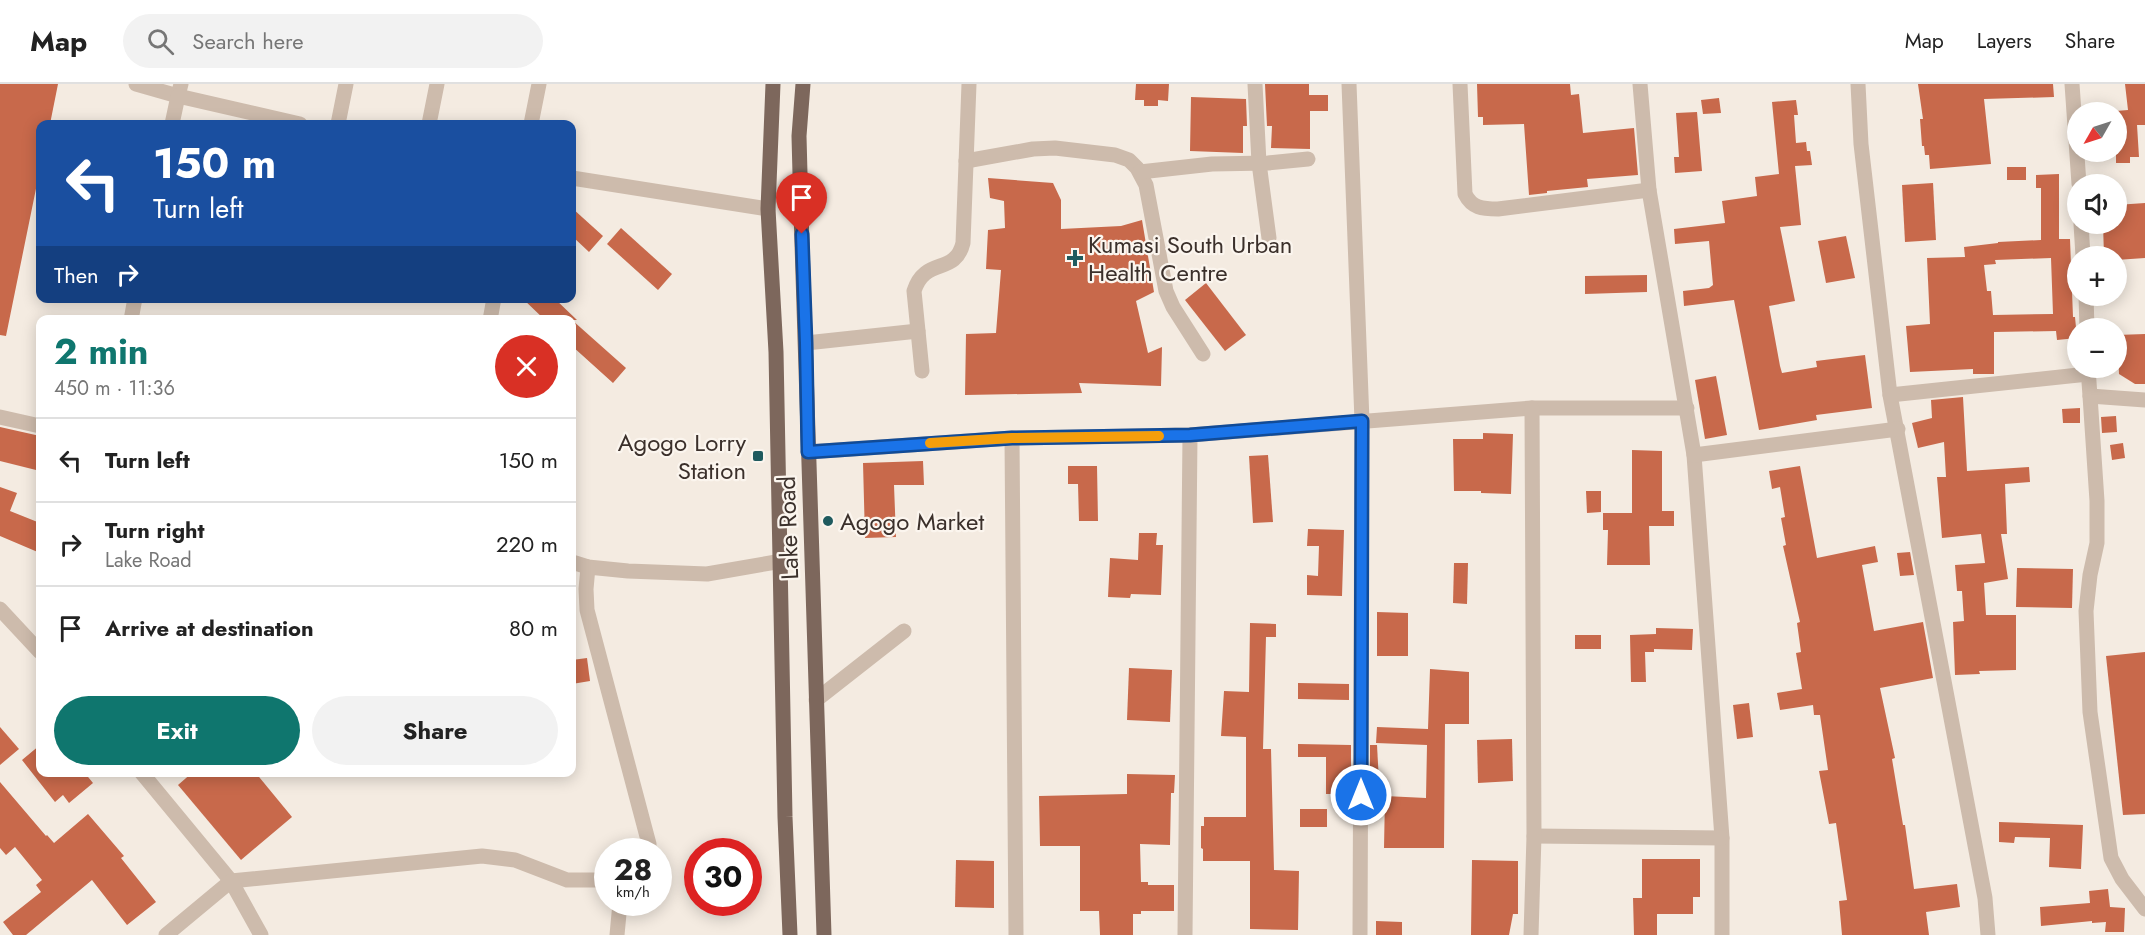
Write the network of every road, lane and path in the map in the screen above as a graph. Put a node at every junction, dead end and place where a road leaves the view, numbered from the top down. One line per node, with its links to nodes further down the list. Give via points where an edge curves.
1 (136, 84): 14 (street)
2 (346, 84): 17 (street)
3 (437, 84): 18 (street)
4 (539, 84): 19 (street)
5 (773, 84): 27 (main road, Lake Road)
6 (803, 84): 30 (main road, Lake Road, via 799,136)
7 (969, 84): 21 (street)
8 (1255, 84): 22 (street)
9 (1349, 84): 41 (street)
10 (1460, 84): 26 (street, via 1465,194 1474,206 1498,209)
11 (1640, 84): 26 (street)
12 (1858, 84): 35 (street, via 1861,144)
13 (2072, 84): 24 (street)
14 (180, 90): 15 (street); 16 (street)
15 (173, 120)
16 (286, 120)
17 (339, 120)
18 (430, 120)
19 (532, 120)
20 (1308, 159): 22 (street)
21 (966, 161): 23 (street, via 1033,148 1055,148 1115,155 1129,160); 29 (street, via 961,252 948,264 918,279 914,291)
22 (1259, 163): 23 (street); 28 (street)
23 (1140, 172): 31 (street, via 1146,185 1166,291)
24 (2078, 174)
25 (576, 179): 27 (street)
26 (1650, 190): 39 (street)
27 (768, 209): 48 (main road, Lake Road)
28 (1269, 238)
29 (918, 331): 30 (street); 32 (street)
30 (806, 343): 46 (main road, Lake Road)
31 (1203, 354)
32 (922, 371)
33 (2067, 373): 35 (street)
34 (2089, 378): 36 (street)
35 (1890, 394): 43 (street)
36 (2090, 396): 37 (street); 61 (street, via 2097,501 2097,543 2086,611 2090,712 2111,858)
37 (2145, 400)
38 (1532, 408): 39 (street); 41 (street); 56 (street)
39 (1687, 408): 47 (street)
40 (0, 417): 42 (street)
41 (1362, 421): 44 (street); 70 (street)
42 (36, 425)
43 (1898, 429): 47 (street); 73 (street, via 1985,898)
44 (1190, 435): 45 (street); 69 (street)
45 (1012, 438): 46 (street); 68 (street)
46 (808, 452): 54 (main road, Lake Road)
47 (1694, 455): 58 (street)
48 (782, 561): 50 (street, via 707,574); 66 (main road, Lake Road)
49 (576, 563): 50 (street)
50 (588, 567): 57 (street, via 590,620)
51 (0, 609): 53 (street)
52 (903, 631): 54 (street)
53 (36, 644)
54 (816, 700): 67 (main road, Lake Road)
55 (145, 777): 60 (street)
56 (1534, 837): 58 (street); 71 (street)
57 (647, 838)
58 (1722, 838): 72 (street)
59 (594, 880): 60 (street, via 567,880 515,860 482,856)
60 (231, 881): 63 (street); 64 (street)
61 (2145, 909)
62 (619, 916): 65 (street)
63 (166, 935)
64 (261, 935)
65 (617, 935)
66 (790, 935)
67 (824, 935)
68 (1016, 935)
69 (1185, 935)
70 (1360, 935)
71 (1531, 935)
72 (1722, 935)
73 (1988, 935)

